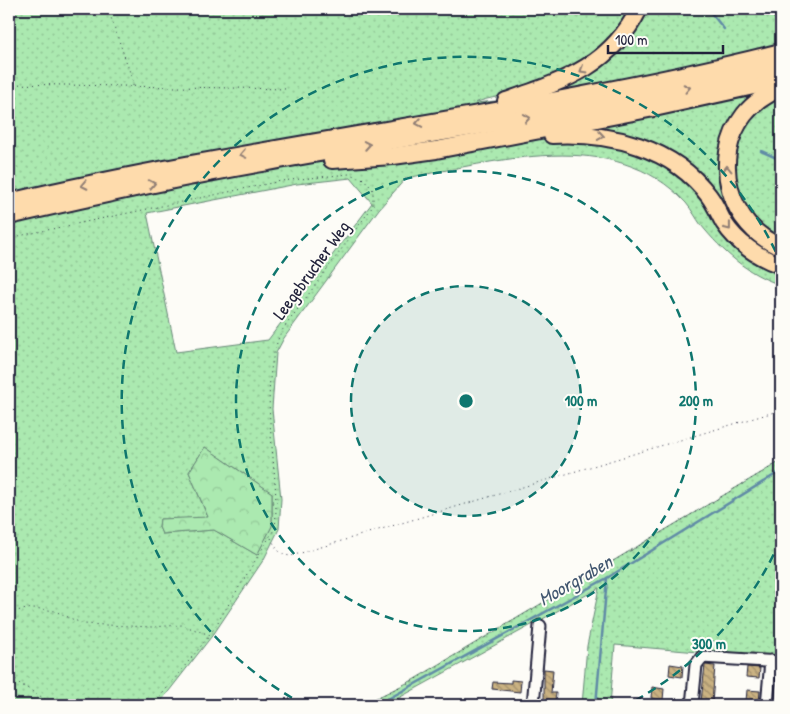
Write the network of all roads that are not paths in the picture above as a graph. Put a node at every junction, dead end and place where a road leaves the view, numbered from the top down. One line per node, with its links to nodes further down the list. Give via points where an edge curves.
1 (639, 9): 6 (highway, one-way to 6, via 621,38 586,69)
2 (781, 52): 6 (highway, via 656,82)
3 (781, 65): 8 (highway, one-way to 3, via 642,98)
4 (781, 80): 7 (highway)
5 (781, 87): 11 (highway, one-way to 5, via 762,237 743,218 732,196 727,169 729,147 739,122 754,104)
6 (467, 115): 9 (highway, one-way to 9, via 147,172)
7 (500, 137): 8 (highway, via 401,155); 12 (highway, one-way to 12, via 594,135 626,141 659,154 709,196 741,243 755,254)
8 (267, 162): 10 (highway, one-way to 8)
9 (9, 202)
10 (9, 216)
11 (781, 247)
12 (781, 265)
13 (540, 626): 15 (street)
14 (776, 662): 16 (street, via 702,657 696,665); 17 (street)
15 (533, 705)
16 (692, 705)
17 (767, 705)

